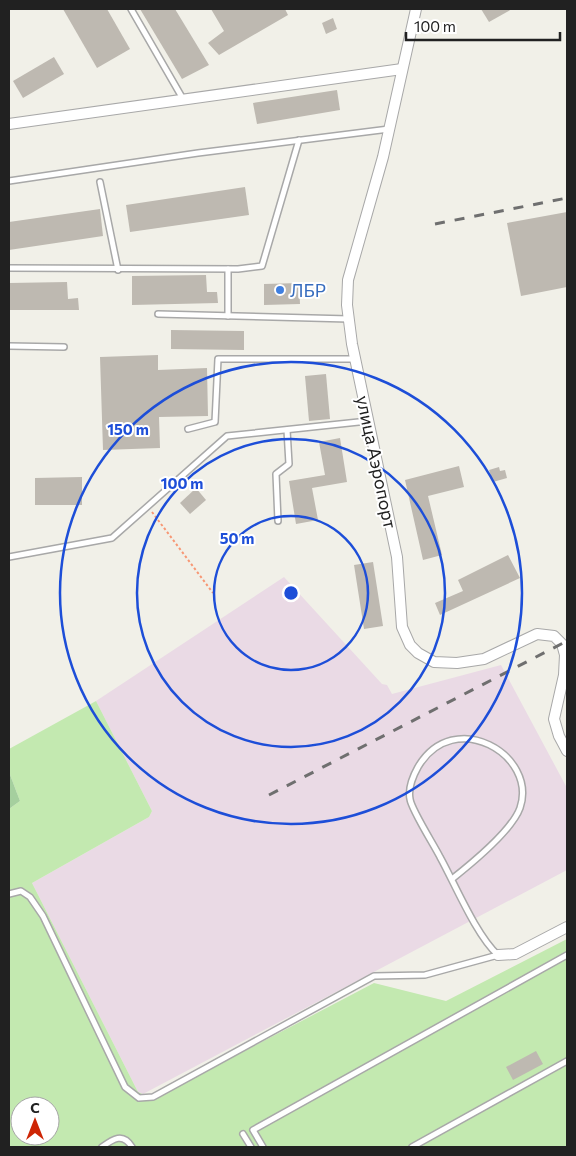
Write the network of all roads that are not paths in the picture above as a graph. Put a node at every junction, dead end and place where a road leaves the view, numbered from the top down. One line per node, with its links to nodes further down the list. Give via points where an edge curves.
1 (131, 9): 4 (lane)
2 (416, 9): 3 (street, улица Аэропорт)
3 (402, 69): 4 (street); 6 (street, улица Аэропорт)
4 (183, 100): 5 (street)
5 (9, 124)
6 (389, 129): 7 (lane); 15 (street, улица Аэропорт, via 348,280)
7 (299, 140): 8 (lane); 11 (lane, via 262,266)
8 (9, 181)
9 (100, 182): 12 (lane)
10 (9, 268): 12 (lane)
11 (228, 269): 12 (lane); 14 (lane)
12 (118, 270)
13 (158, 314): 14 (lane)
14 (228, 316): 15 (lane)
15 (349, 319): 18 (street, улица Аэропорт)
16 (9, 346): 17 (lane)
17 (64, 346)
18 (355, 359): 19 (street, улица Аэропорт); 20 (lane, via 218,359 215,422)
19 (368, 421): 21 (lane); 24 (street, улица Аэропорт, via 398,557 402,627 410,645 434,662 457,663 484,659 537,634 554,636 562,644 564,674 554,719)
20 (188, 429)
21 (287, 430): 22 (lane, via 289,464 276,474); 23 (lane, via 227,436 112,538)
22 (278, 521)
23 (9, 557)
24 (567, 751)
25 (452, 879): 25 (lane, via 512,821 520,807 517,771 505,756 488,743 464,738 440,742 425,755 412,777 410,800); 28 (lane, via 488,946)
26 (9, 894): 28 (lane, via 21,891 30,897 43,916 125,1087 139,1098 153,1097 374,976 425,975)
27 (567, 928): 28 (street, via 515,954)
28 (498, 954)
29 (567, 955): 35 (lane, via 253,1130)
30 (567, 1061): 36 (lane)
31 (243, 1134): 34 (lane)
32 (102, 1147): 33 (lane, via 116,1138 128,1141)
33 (132, 1147)
34 (251, 1147)
35 (263, 1147)
36 (412, 1147)

